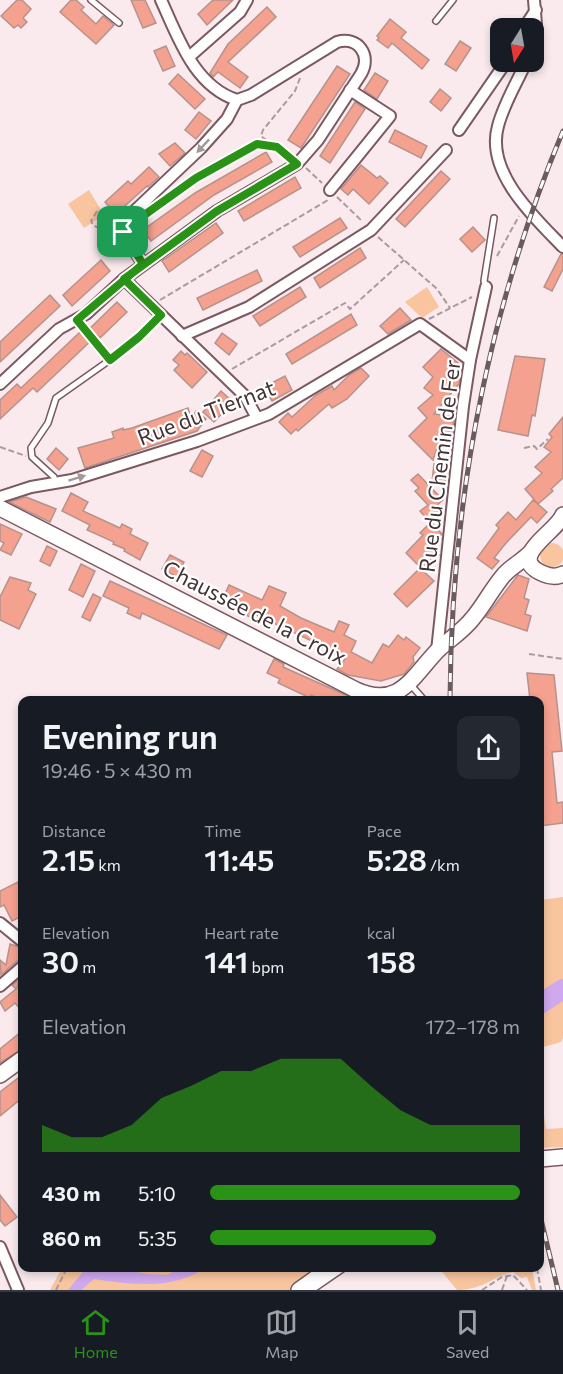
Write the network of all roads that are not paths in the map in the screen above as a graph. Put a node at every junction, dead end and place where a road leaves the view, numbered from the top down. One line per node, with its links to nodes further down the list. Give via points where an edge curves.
1 (92, 0): 6 (lane)
2 (161, 0): 7 (street)
3 (247, 0): 7 (street, via 240,12)
4 (453, 0): 5 (lane)
5 (436, 21)
6 (119, 23)
7 (189, 57): 11 (street, via 205,80)
8 (499, 72): 12 (street)
9 (521, 72): 16 (street, via 502,114 495,140 496,155 501,170 525,203)
10 (350, 90): 11 (street, via 366,61 361,47 352,42 337,42); 14 (street, via 390,116); 17 (street, via 318,140 297,164 217,211)
11 (237, 100): 17 (street, one-way to 17, via 234,110 201,148 123,224 123,232)
12 (459, 130)
13 (446, 150): 21 (street, via 371,230 249,307)
14 (333, 193)
15 (494, 218): 19 (lane, via 485,270)
16 (563, 247)
17 (143, 264): 18 (street)
18 (124, 279): 20 (street); 23 (street, via 77,320 59,329)
19 (486, 288): 22 (street, Rue du Chemin de Fer)
20 (161, 315): 21 (street); 25 (lane, via 110,360 56,398 48,423 31,448 32,458 54,477)
21 (182, 336): 24 (street, via 245,396)
22 (470, 360): 24 (street, Rue du Tiernat, via 420,324); 32 (street, Rue du Chemin de Fer)
23 (0, 384)
24 (257, 418): 25 (street, Rue du Tiernat, one-way to 24, via 197,441)
25 (56, 484): 26 (street, Rue du Tiernat)
26 (0, 497)
27 (0, 508): 34 (main road, Chaussée de la Croix)
28 (562, 522): 29 (main road, Chaussée de la Croix)
29 (555, 536): 30 (main road, Chaussée de la Croix, via 536,543)
30 (528, 561): 31 (main road); 32 (main road, Chaussée de la Croix, via 501,577 473,619)
31 (559, 578)
32 (438, 651): 33 (main road, Chaussée de la Croix)
33 (410, 684): 35 (main road, Chaussée de la Croix); 36 (lane)
34 (370, 696)
35 (384, 696)
36 (420, 696)
37 (0, 923): 38 (street)
38 (18, 938)
39 (18, 970): 40 (street)
40 (0, 986)
41 (18, 1062): 42 (main road)
42 (0, 1075)
43 (0, 1247): 46 (street)
44 (324, 1272): 47 (main road)
45 (338, 1272): 48 (lane)
46 (18, 1290)
47 (299, 1290)
48 (312, 1290)

